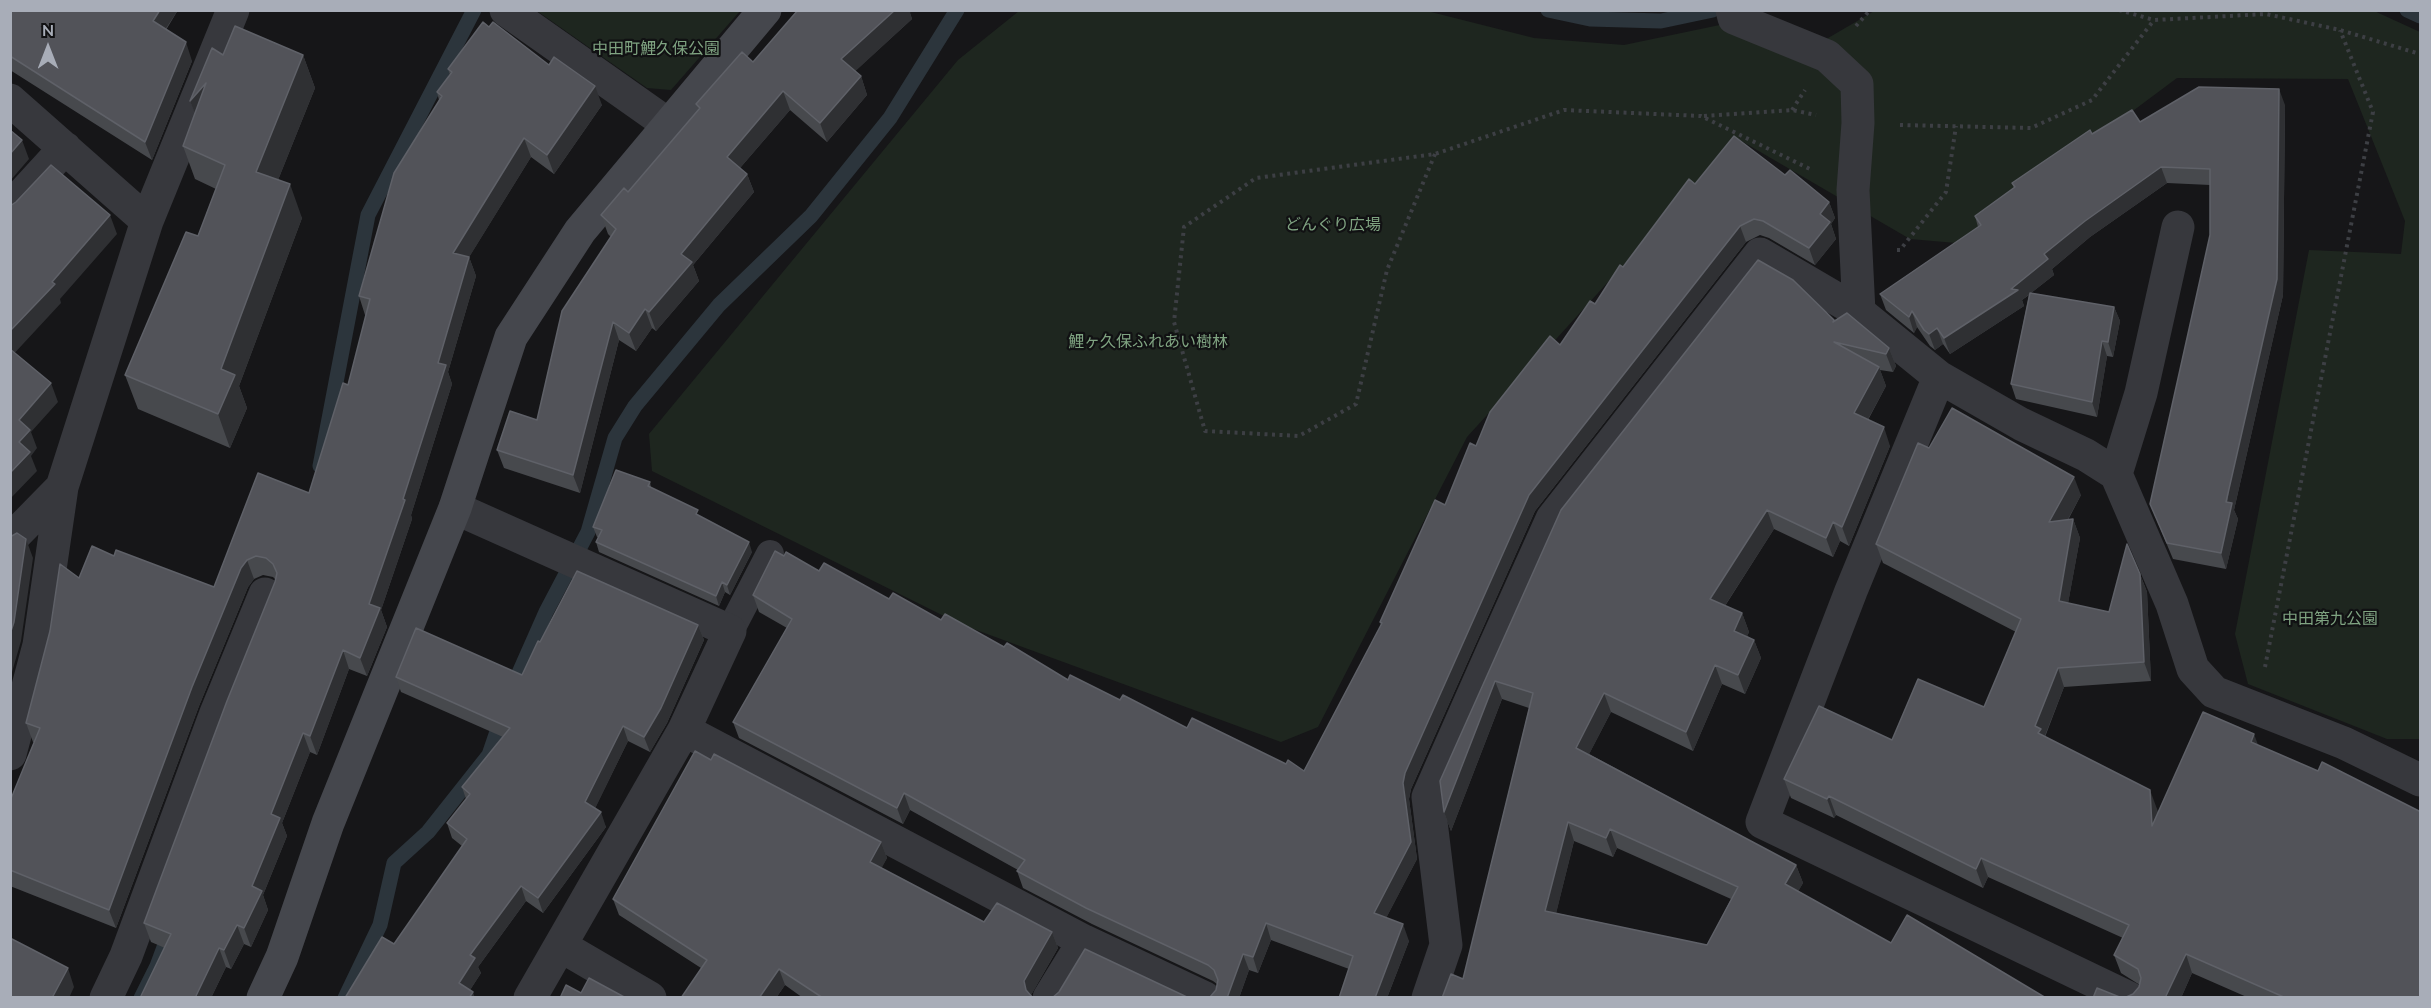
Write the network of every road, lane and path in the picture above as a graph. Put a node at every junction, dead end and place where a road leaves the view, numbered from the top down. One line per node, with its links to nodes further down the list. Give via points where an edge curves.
1 (233, 10): 15 (street)
2 (506, 10): 10 (street)
3 (765, 10): 10 (street)
4 (2119, 10): 6 (path)
5 (1733, 14): 13 (street, via 1827,57 1857,84)
6 (2154, 20): 7 (path, via 2266,14); 17 (path, via 2092,100 2031,128 1956,126 1946,192 1900,250)
7 (2340, 30): 8 (path); 27 (path, via 2373,112)
8 (2421, 54)
9 (10, 100): 11 (street)
10 (669, 125): 22 (street, via 580,231 511,337)
11 (65, 148): 14 (street); 15 (street)
12 (1435, 154): 12 (path, via 1387,270 1356,404 1299,436 1205,431 1174,322 1184,227 1256,178); 13 (path, via 1564,110 1701,116)
13 (1853, 190): 17 (street)
14 (10, 208)
15 (147, 221): 21 (street)
16 (2178, 227): 20 (street, via 2141,393)
17 (1855, 238): 18 (street)
18 (1859, 312): 19 (street); 39 (street, via 1760,254 1552,519 1428,798 1446,945)
19 (1939, 377): 20 (street); 40 (street, via 1762,822)
20 (2116, 474): 27 (street, via 2172,604 2193,669 2214,692)
21 (62, 487): 23 (street); 29 (street, via 39,645)
22 (455, 508): 26 (street); 34 (street, via 328,823 282,957)
23 (10, 540)
24 (770, 554): 26 (lane)
25 (265, 594): 33 (street)
26 (730, 630): 28 (street)
27 (2256, 708): 30 (street, via 2344,743)
28 (684, 730): 31 (street); 32 (street)
29 (10, 754)
30 (2421, 780)
31 (1084, 941): 37 (street); 38 (street)
32 (561, 946): 35 (street); 36 (street)
33 (106, 998)
34 (263, 998)
35 (530, 998)
36 (650, 998)
37 (1049, 998)
38 (1205, 998)
39 (1428, 998)
40 (2129, 998)

